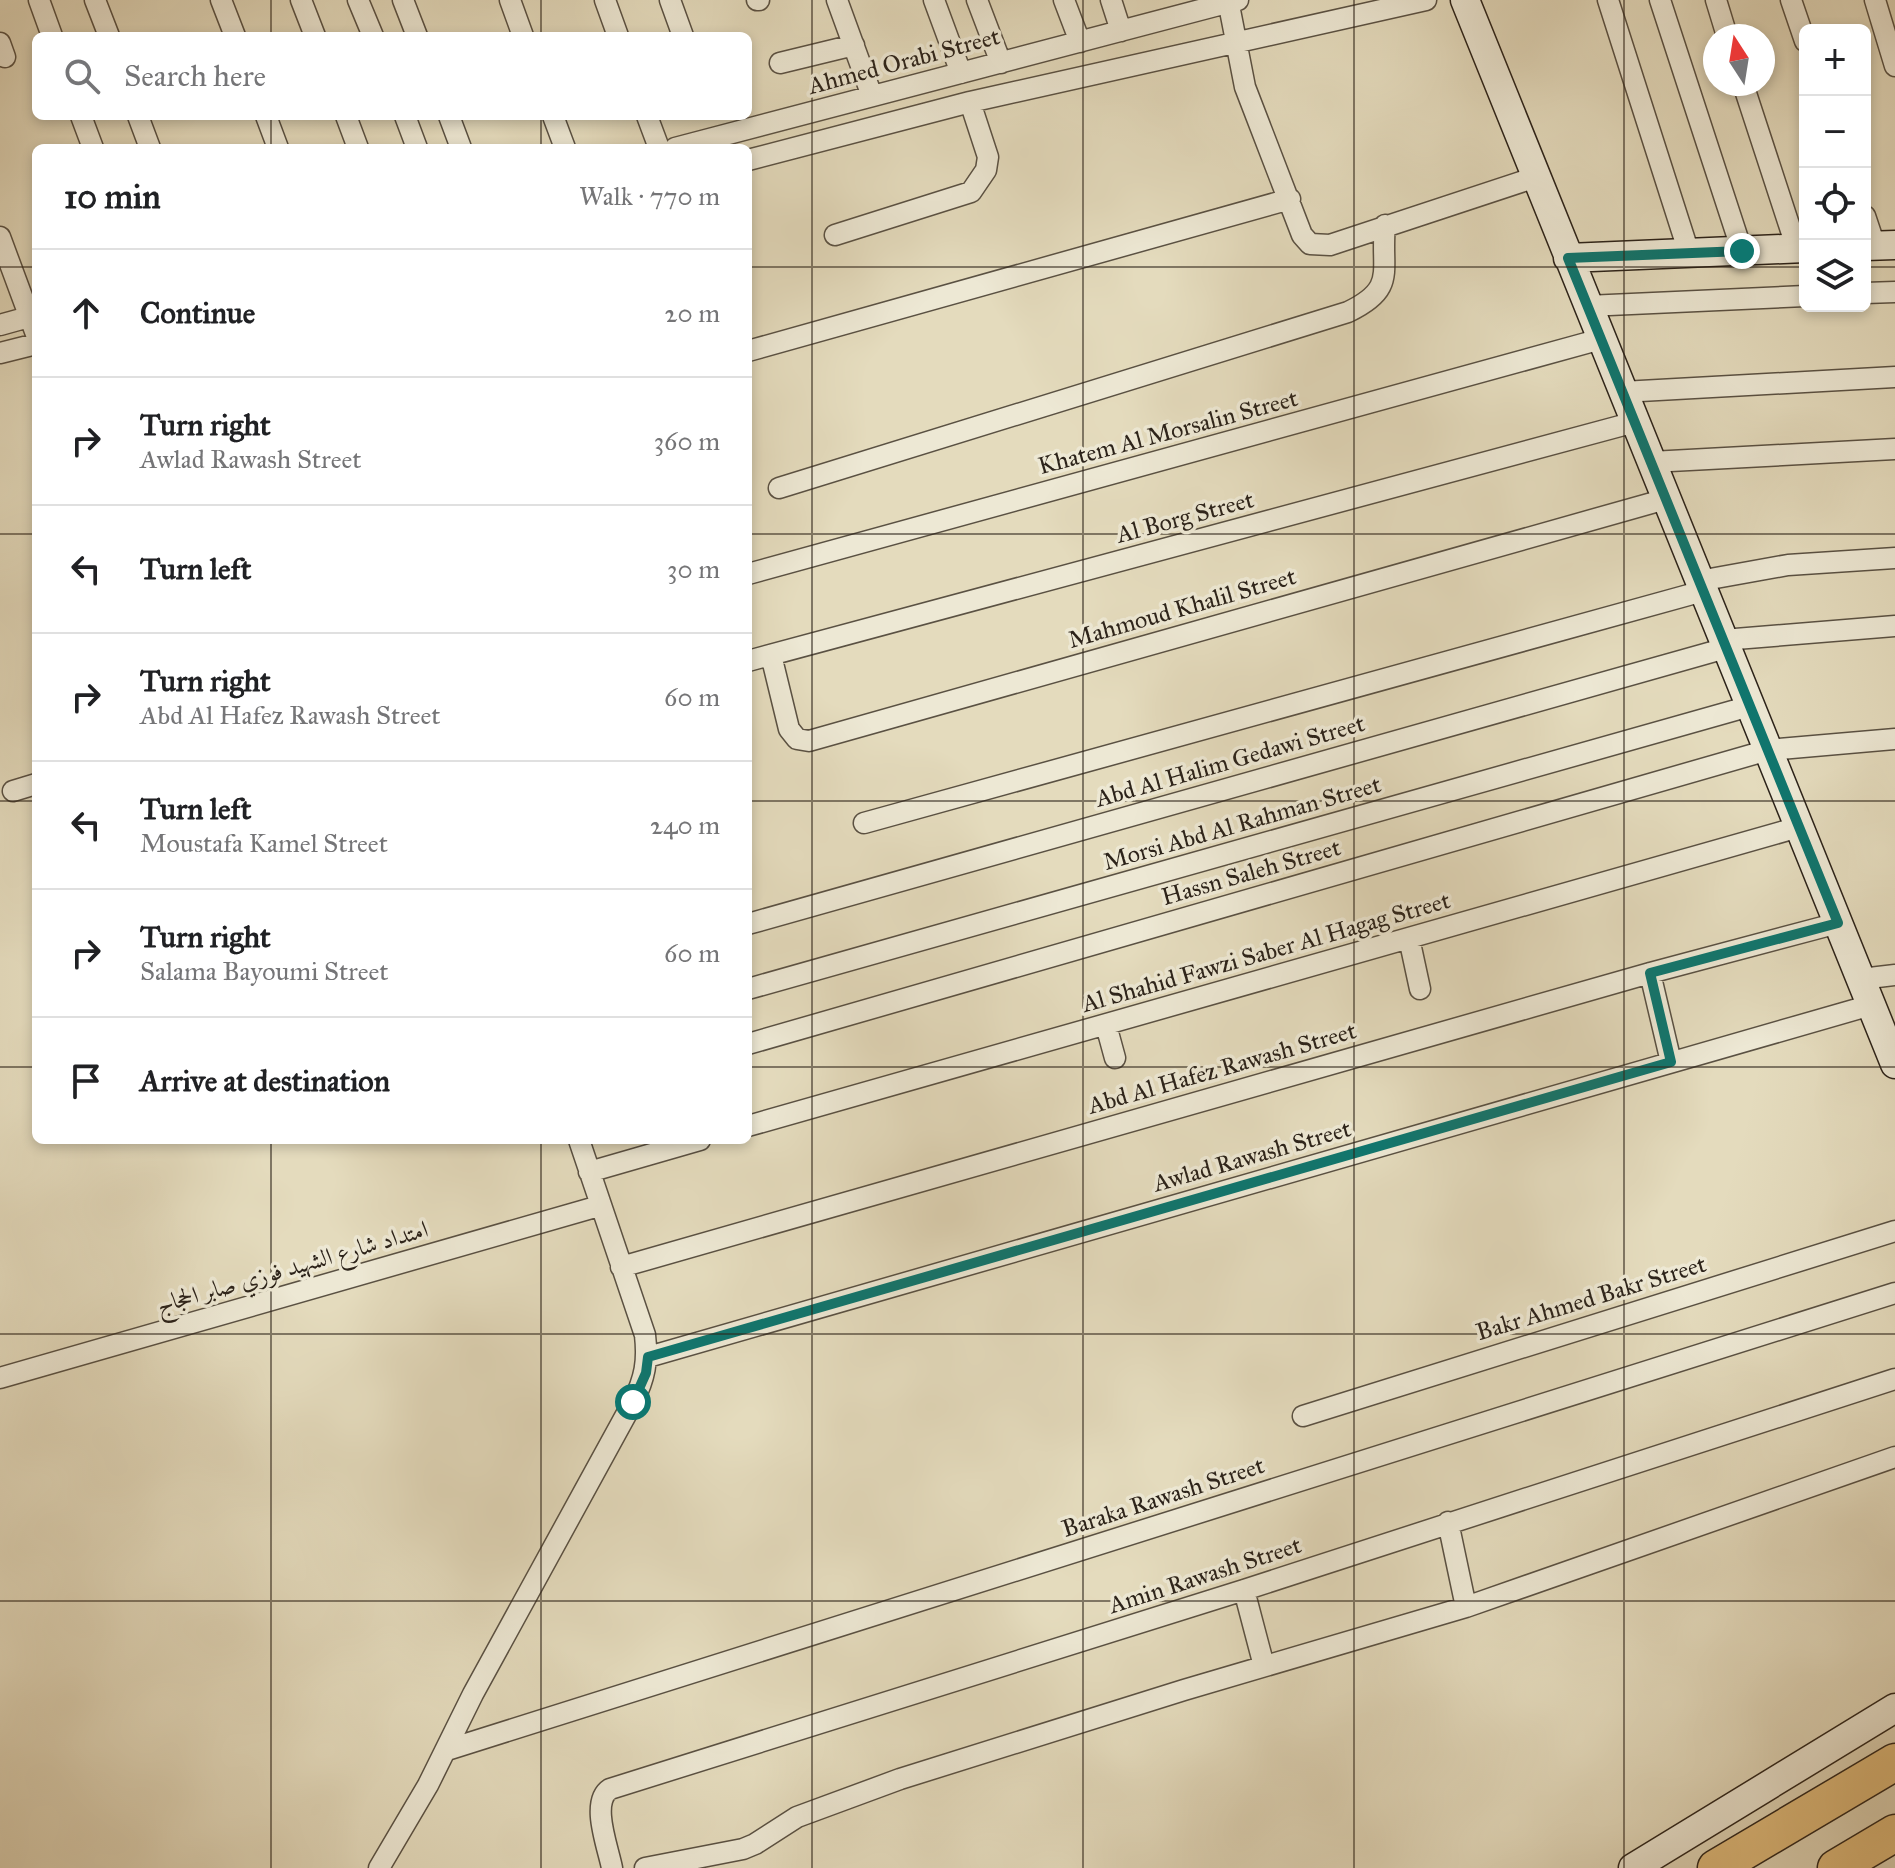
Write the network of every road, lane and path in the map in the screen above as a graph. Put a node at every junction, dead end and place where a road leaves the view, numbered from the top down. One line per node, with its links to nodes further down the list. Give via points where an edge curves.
1 (39, 0): 27 (street)
2 (95, 0): 28 (street)
3 (221, 0): 29 (street)
4 (301, 0): 30 (street)
5 (358, 0): 31 (street)
6 (403, 0): 32 (street)
7 (510, 0): 33 (street)
8 (605, 0): 34 (street)
9 (670, 0): 35 (street)
10 (837, 0): 38 (street)
11 (934, 0): 42 (street)
12 (977, 0): 40 (street)
13 (1064, 0): 36 (street)
14 (1111, 0): 26 (street)
15 (1426, 0): 37 (street)
16 (1465, 0): 66 (street)
17 (1608, 0): 74 (street)
18 (1660, 0): 73 (street)
19 (1716, 0): 24 (street)
20 (1791, 0): 25 (street)
21 (1875, 0): 41 (street)
22 (1232, 1): 23 (street, Ahmed Orabi Street); 37 (street)
23 (1165, 9): 26 (street, Ahmed Orabi Street)
24 (1723, 24)
25 (1799, 24)
26 (1121, 31): 36 (street, Ahmed Orabi Street)
27 (51, 32)
28 (107, 32)
29 (233, 32)
30 (313, 32)
31 (371, 32)
32 (415, 32)
33 (522, 32)
34 (617, 32)
35 (682, 32)
36 (1080, 42): 40 (street, Ahmed Orabi Street)
37 (1235, 42): 45 (street); 67 (street, via 1245,87)
38 (854, 45): 39 (street); 43 (street)
39 (780, 63)
40 (1001, 63): 42 (street, Ahmed Orabi Street)
41 (1895, 66)
42 (961, 73): 43 (street, Ahmed Orabi Street)
43 (872, 96): 55 (street, Ahmed Orabi Street)
44 (1747, 96): 71 (street)
45 (970, 102): 65 (street); 69 (street, via 988,157 971,192)
46 (82, 120): 56 (street)
47 (140, 120): 57 (street)
48 (268, 120): 58 (street)
49 (348, 120): 59 (street)
50 (406, 120): 60 (street)
51 (450, 120): 61 (street)
52 (554, 120): 62 (street)
53 (648, 120): 63 (street)
54 (714, 120): 55 (street)
55 (720, 136): 64 (street, Ahmed Orabi Street)
56 (92, 144)
57 (148, 144)
58 (276, 144)
59 (356, 144)
60 (416, 144)
61 (460, 144)
62 (564, 144)
63 (658, 144)
64 (690, 144)
65 (752, 159)
66 (1536, 177): 68 (street); 75 (street)
67 (1290, 199): 68 (street, via 1310,244 1330,245); 85 (street)
68 (1385, 225): 92 (street, via 1383,284 1365,304 1348,312)
69 (835, 235)
70 (0, 237): 80 (street)
71 (1799, 243)
72 (1799, 249): 73 (street)
73 (1742, 251): 74 (street)
74 (1689, 253): 75 (street)
75 (1568, 258): 79 (street)
76 (1895, 292): 77 (street)
77 (1871, 293)
78 (1799, 296): 79 (street)
79 (1587, 306): 83 (street)
80 (32, 317)
81 (32, 322): 82 (street)
82 (0, 325)
83 (1601, 339): 88 (street); 95 (street, Khatem Al Morsalin Street)
84 (32, 345): 86 (street)
85 (752, 350)
86 (0, 353)
87 (1895, 377): 88 (street)
88 (1622, 392): 89 (street)
89 (1635, 422): 91 (street); 99 (street, Al Borg Street)
90 (1895, 449): 91 (street)
91 (1651, 462): 93 (street)
92 (779, 488)
93 (1666, 499): 96 (street); 99 (street, Mahmoud Khalil Street, via 809,741 797,739 789,729)
94 (1895, 558): 96 (street, via 1788,565)
95 (752, 573)
96 (1701, 586): 98 (street); 106 (street)
97 (1895, 626): 98 (street, Abd Al Halim Gedawi Street)
98 (1724, 644): 101 (street); 108 (street, Abd Al Halim Gedawi Street)
99 (771, 655): 100 (street, Al Borg Street)
100 (752, 660)
101 (1750, 706): 103 (street); 113 (street, Morsi Abd Al Rahman Street)
102 (1895, 739): 103 (street, Hassn Saleh Street)
103 (1768, 750): 107 (street); 117 (street, Hassn Saleh Street)
104 (32, 785): 105 (street)
105 (13, 791)
106 (864, 823)
107 (1799, 827): 109 (street); 110 (street, Al Shahid Fawzi Saber Al Hagag Street)
108 (752, 923)
109 (1838, 923): 111 (street, Abd Al Hafez Rawash Street); 115 (street)
110 (1409, 938): 114 (street); 116 (street, Al Shahid Fawzi Saber Al Hagag Street)
111 (1650, 973): 120 (street); 127 (street, Abd Al Hafez Rawash Street)
112 (1895, 975): 115 (street, Awlad Rawash Street)
113 (752, 988)
114 (1420, 989)
115 (1866, 992): 119 (street); 120 (street, Awlad Rawash Street)
116 (1106, 1025): 118 (street); 121 (street, Al Shahid Fawzi Saber Al Hagag Street)
117 (752, 1043)
118 (1115, 1058)
119 (1894, 1059)
120 (1671, 1062): 129 (street, Awlad Rawash Street)
121 (752, 1125)
122 (580, 1144): 124 (street)
123 (686, 1144): 124 (street)
124 (589, 1172): 125 (street)
125 (599, 1206): 127 (street); 130 (street, امتداد شارع الشهيد فوزي صابر الحجاج)
126 (1895, 1231): 132 (street, Bakr Ahmed Bakr Street)
127 (621, 1267): 129 (street)
128 (1895, 1293): 139 (street, Baraka Rawash Street)
129 (648, 1357): 139 (street, via 640,1388)
130 (0, 1378)
131 (1895, 1379): 134 (street, Amin Rawash Street)
132 (1303, 1416)
133 (1895, 1457): 136 (street)
134 (1448, 1522): 135 (street, Amin Rawash Street); 136 (street)
135 (1244, 1590): 137 (street); 144 (street, Amin Rawash Street, via 610,1789 600,1809)
136 (1466, 1607): 137 (street)
137 (1264, 1666): 145 (street, via 886,1784 797,1817 743,1849)
138 (1895, 1708): 146 (street)
139 (447, 1750): 143 (street)
140 (1895, 1762): 147 (highway)
141 (1895, 1833): 142 (highway)
142 (1845, 1864)
143 (379, 1868)
144 (612, 1868)
145 (645, 1868)
146 (1633, 1868)
147 (1716, 1868)

